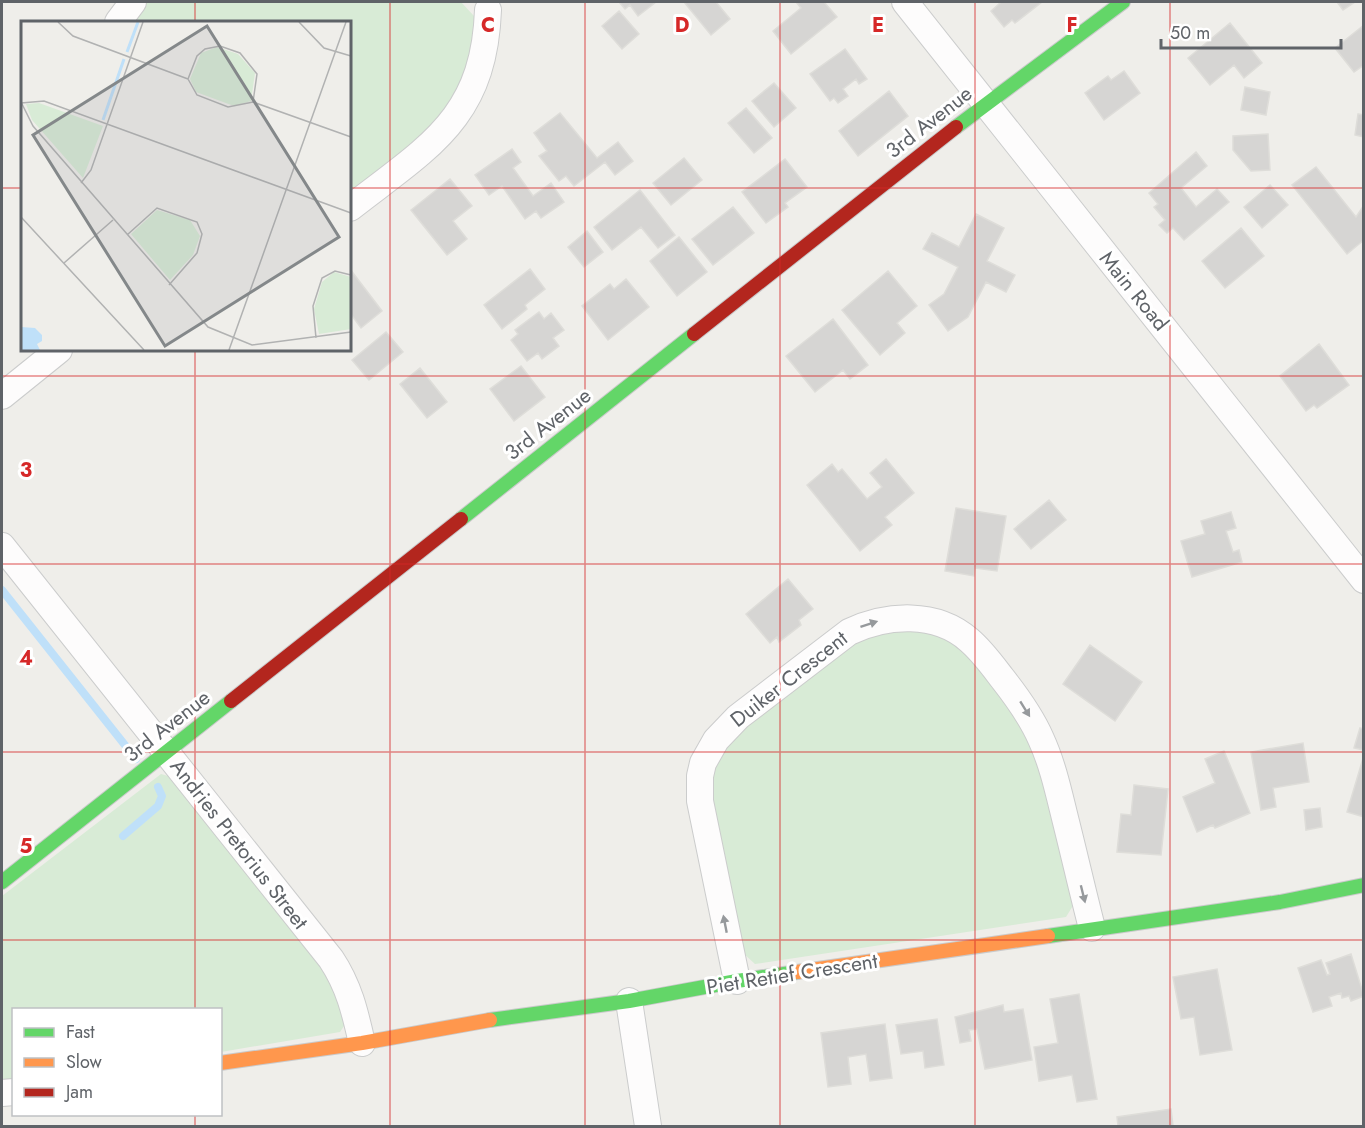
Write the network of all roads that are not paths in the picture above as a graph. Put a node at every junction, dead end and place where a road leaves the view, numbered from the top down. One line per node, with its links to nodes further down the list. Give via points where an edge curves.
1 (133, 2): 5 (street)
2 (905, 2): 6 (street, Main Road)
3 (1123, 2): 6 (street, 3rd Avenue)
4 (488, 4): 7 (street, via 486,41 478,74 459,112 436,140)
5 (119, 21)
6 (985, 104): 11 (street, Main Road); 12 (street, 3rd Avenue)
7 (351, 207)
8 (58, 351): 9 (street)
9 (2, 396)
10 (2, 546): 12 (street, Andries Pretorius Street)
11 (1364, 580)
12 (166, 753): 13 (street, 3rd Avenue); 18 (street, Andries Pretorius Street, via 339,971 352,1000)
13 (2, 882)
14 (1364, 885): 15 (street, Piet Retief Crescent, via 1281,902)
15 (1092, 928): 16 (street, Piet Retief Crescent); 16 (street, Duiker Crescent, one-way to 15, via 700,801 703,763 716,740 738,717 849,632 881,620 919,618 954,629 981,651 1025,707 1054,773)
16 (737, 981): 17 (street, Piet Retief Crescent)
17 (629, 1000): 18 (street, Piet Retief Crescent); 20 (street)
18 (362, 1043): 19 (street, Piet Retief Crescent)
19 (222, 1063)
20 (648, 1126)

